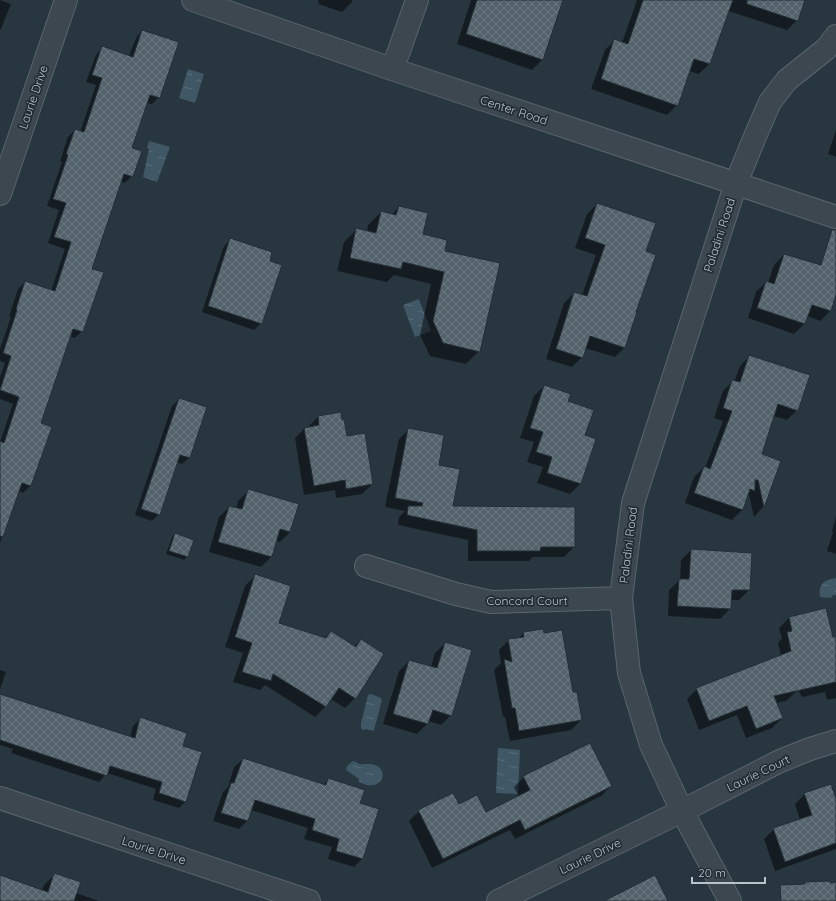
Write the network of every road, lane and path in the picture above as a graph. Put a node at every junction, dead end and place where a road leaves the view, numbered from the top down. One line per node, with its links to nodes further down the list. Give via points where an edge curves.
1 (66, 0): 7 (street, Laurie Drive)
2 (193, 0): 5 (street, Center Road)
3 (417, 0): 5 (street)
4 (836, 36): 6 (street, Paladini Road, via 826,49 787,80 770,102)
5 (392, 70): 6 (street, Center Road)
6 (736, 183): 8 (street, Center Road); 10 (street, Paladini Road, via 633,503)
7 (0, 194)
8 (836, 217)
9 (366, 566): 10 (street, Concord Court, via 491,602)
10 (621, 598): 13 (street, Paladini Road, via 629,673 651,745)
11 (836, 741): 13 (street, Laurie Court, via 780,761)
12 (0, 798): 14 (street, Laurie Drive)
13 (682, 811): 15 (street, Laurie Drive); 16 (street, Paladini Road)
14 (308, 901)
15 (498, 901)
16 (730, 901)

